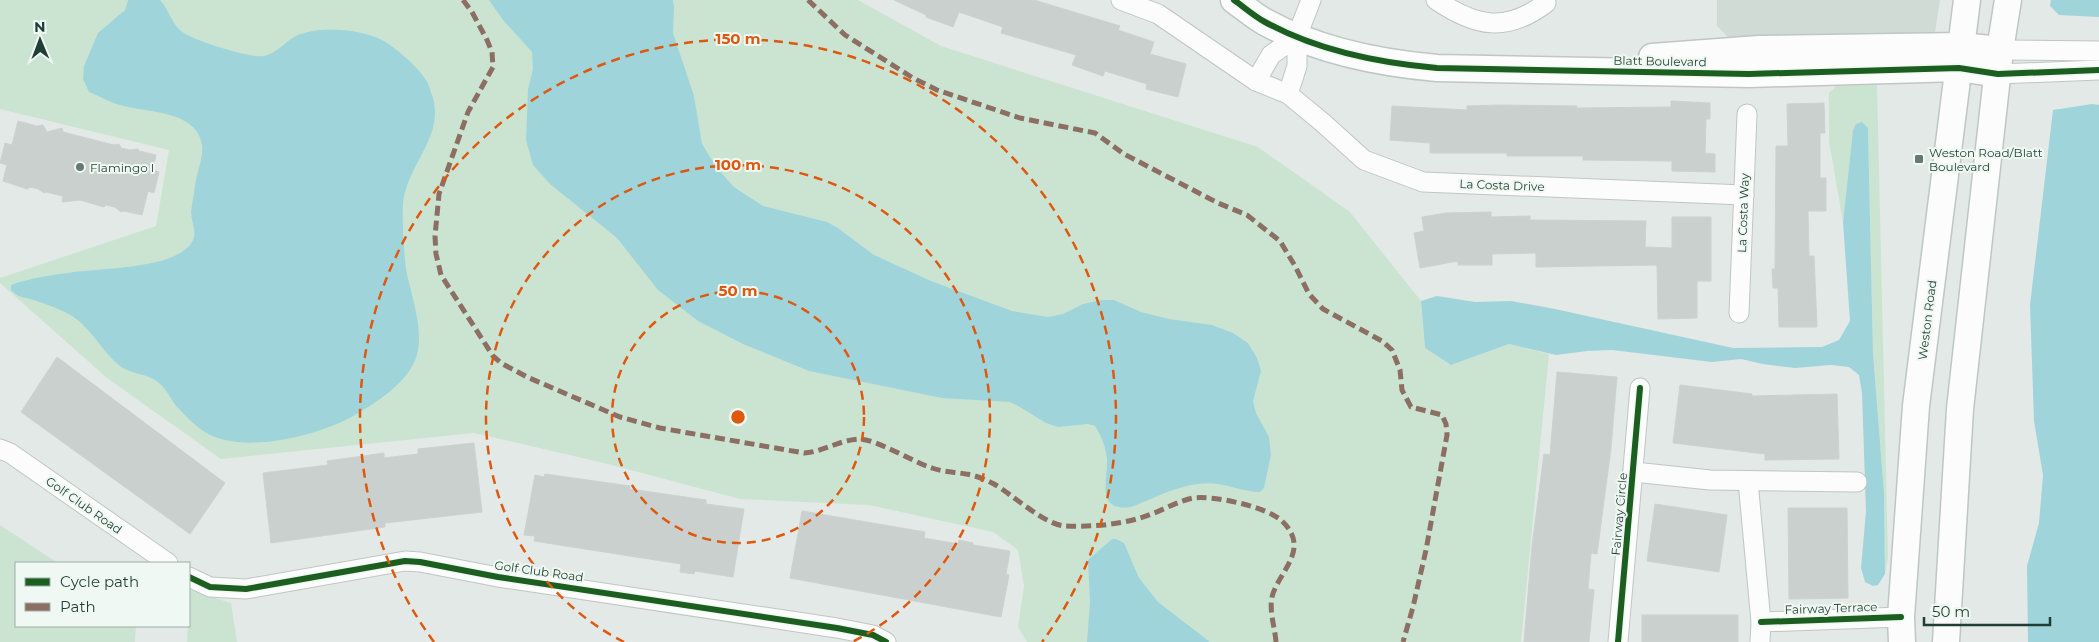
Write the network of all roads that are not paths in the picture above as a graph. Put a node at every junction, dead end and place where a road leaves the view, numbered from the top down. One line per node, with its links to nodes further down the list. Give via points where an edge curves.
1 (1121, 0): 13 (street, La Costa Drive, via 1158,14)
2 (1234, 0): 8 (main road, Blatt Boulevard, via 1265,22)
3 (1311, 0): 8 (street)
4 (1436, 0): 7 (street, via 1460,16 1491,23 1509,22 1530,15)
5 (1968, 0): 10 (main road, Weston Road)
6 (2008, 0): 11 (main road)
7 (1546, 2)
8 (1297, 36): 10 (main road, Blatt Boulevard, via 1362,58 1437,68 1749,74); 13 (street, via 1272,55); 14 (street, via 1297,66)
9 (2099, 51): 11 (street, Blatt Boulevard)
10 (1960, 57): 11 (main road, Blatt Boulevard); 26 (main road, Weston Road, via 1916,406)
11 (1999, 62): 12 (street, Blatt Boulevard); 30 (main road, via 1960,409)
12 (2099, 70)
13 (1256, 81): 14 (street, La Costa Drive)
14 (1288, 94): 16 (street, La Costa Drive, via 1364,160 1423,182)
15 (1747, 114): 16 (street, La Costa Way)
16 (1744, 195): 17 (street, La Costa Way)
17 (1739, 313)
18 (1640, 388): 20 (street, Fairway Circle)
19 (0, 449): 23 (street, Golf Club Road)
20 (1634, 472): 21 (street, Fairway Circle); 28 (street, Fairway Circle)
21 (1748, 481): 22 (street, Fairway Circle); 25 (street)
22 (1857, 482)
23 (167, 562)
24 (190, 577): 27 (street, Golf Club Road, via 210,587 246,589 420,562 498,577 837,628 873,635)
25 (1762, 622): 26 (street, Fairway Terrace); 29 (street)
26 (1899, 636)
27 (886, 642)
28 (1618, 642)
29 (1760, 642)
30 (1946, 642)

